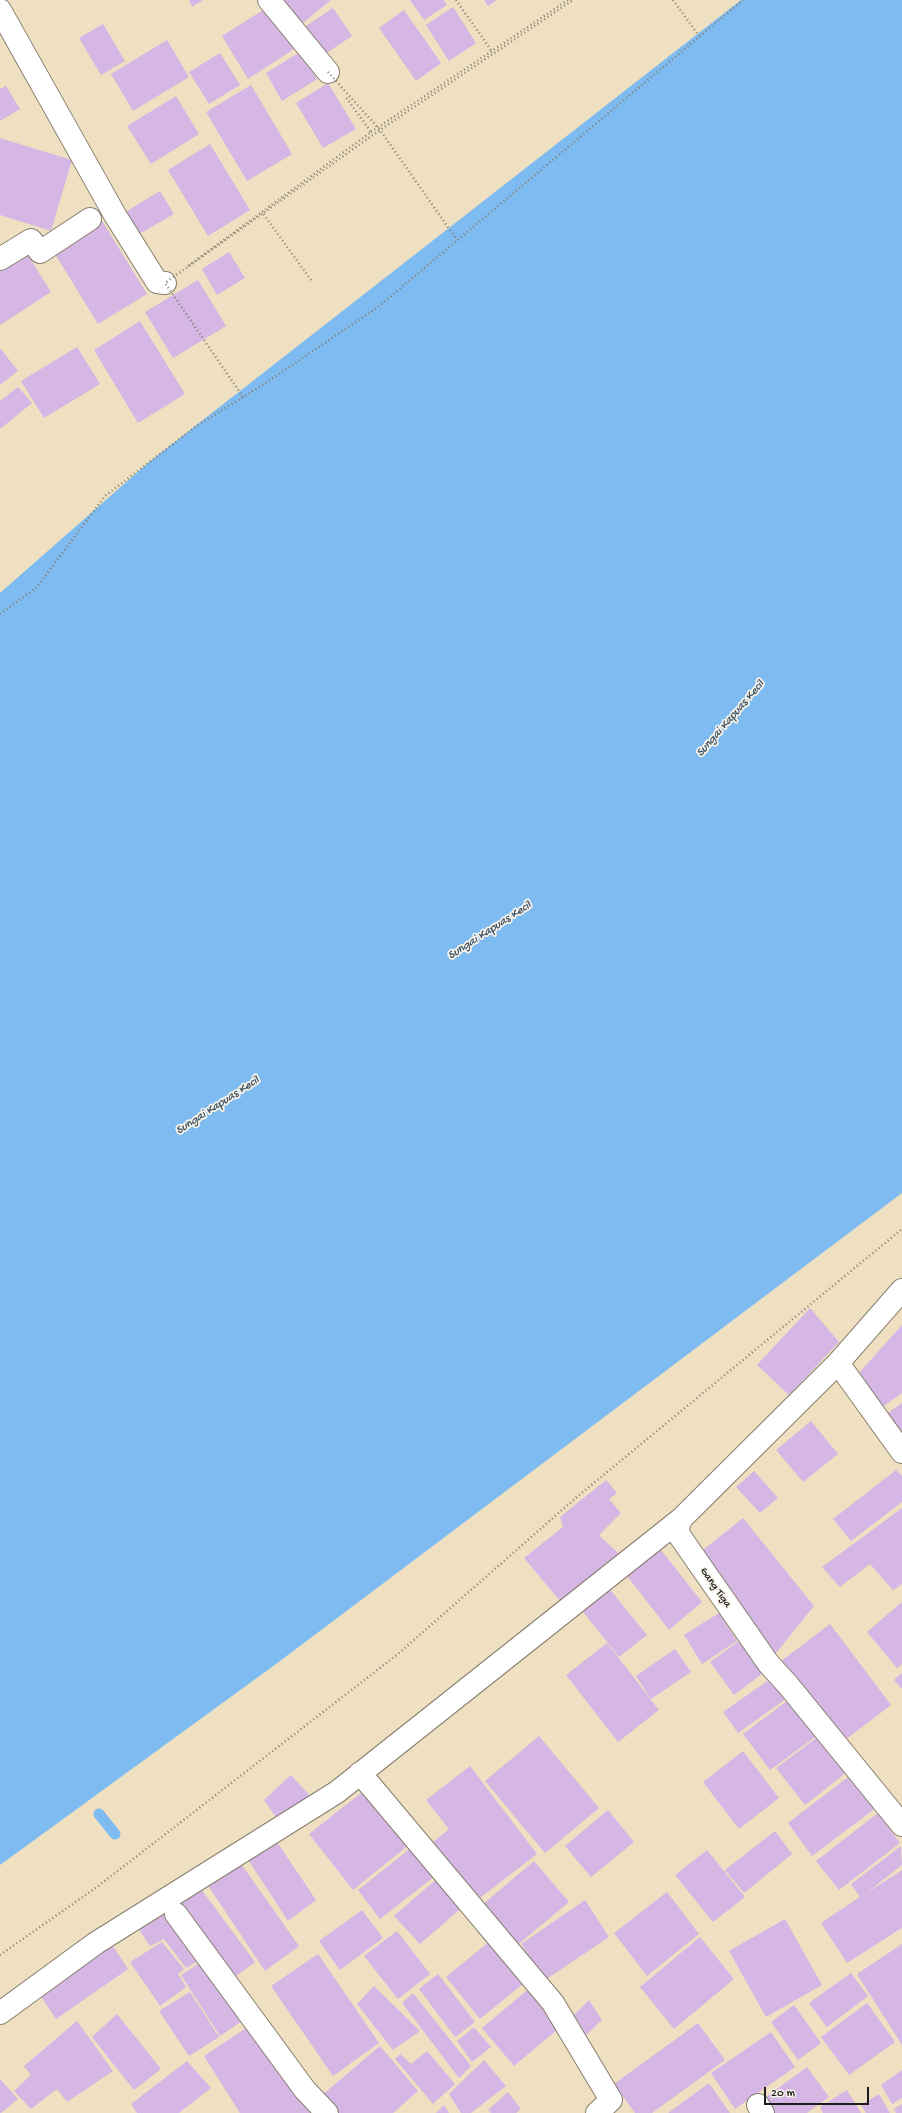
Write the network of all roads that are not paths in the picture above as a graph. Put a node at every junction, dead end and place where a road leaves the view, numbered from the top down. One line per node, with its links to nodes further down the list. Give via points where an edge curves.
1 (269, 0): 3 (street)
2 (0, 10): 6 (street, via 115,215 157,282)
3 (328, 72)
4 (90, 219): 5 (street, via 40,252 31,240)
5 (0, 260)
6 (164, 283)
7 (902, 1290): 8 (street)
8 (838, 1363): 9 (street); 10 (street)
9 (902, 1452)
10 (680, 1519): 11 (street); 12 (street, Gang Tiga, via 679,1535 768,1663)
11 (360, 1773): 14 (street, via 337,1792 96,1943); 16 (street, via 553,2003 611,2100)
12 (902, 1825)
13 (176, 1914): 15 (street, via 305,2090)
14 (0, 2013)
15 (327, 2113)
16 (597, 2113)

